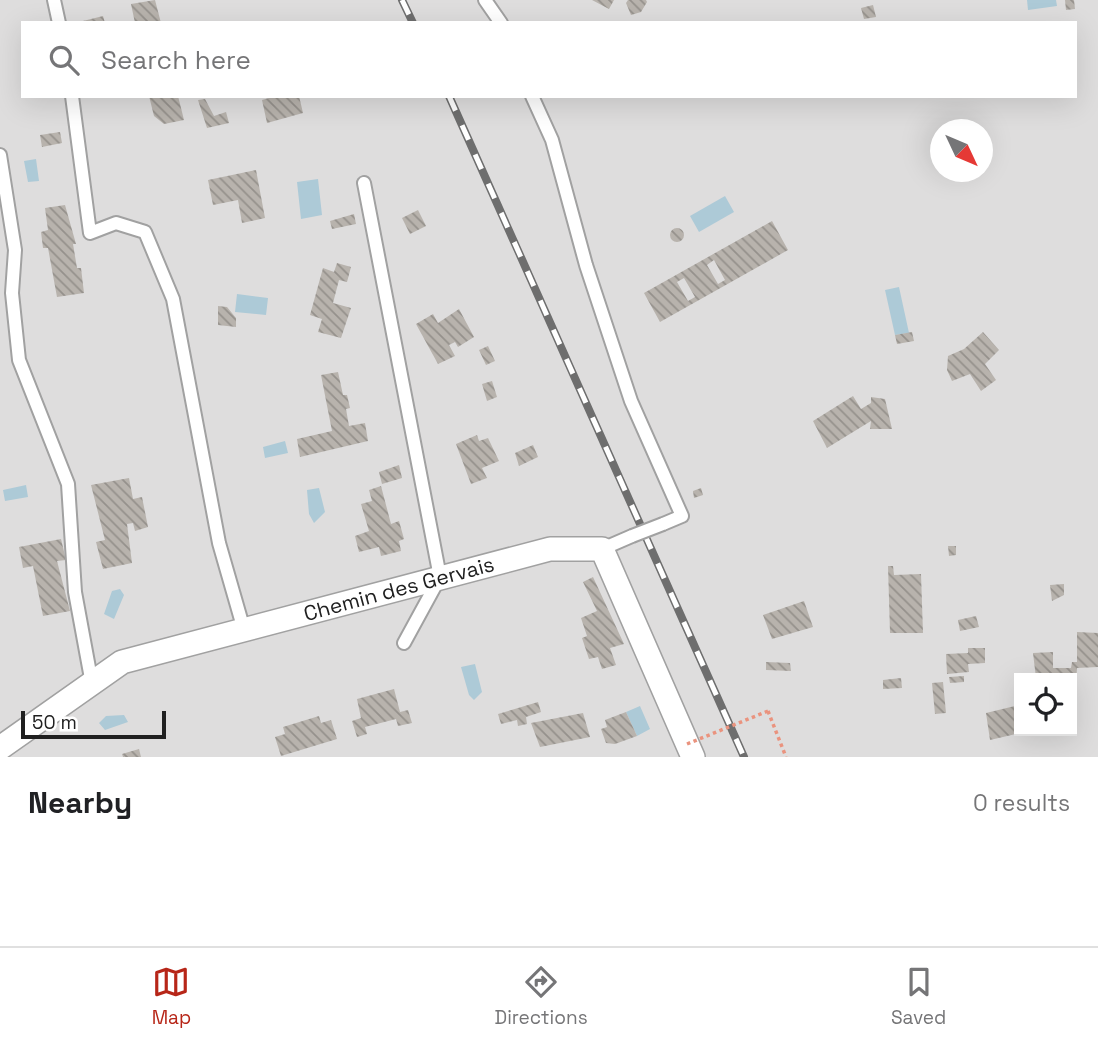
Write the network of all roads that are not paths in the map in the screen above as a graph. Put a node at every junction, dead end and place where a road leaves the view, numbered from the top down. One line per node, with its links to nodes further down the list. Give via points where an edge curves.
1 (54, 0): 3 (lane)
2 (485, 0): 4 (lane)
3 (59, 21)
4 (500, 21)
5 (72, 98): 11 (lane, via 90,233 116,222 145,232 173,299 219,543)
6 (533, 98): 9 (lane, bridge, via 552,140 586,265 631,401 682,516)
7 (0, 155): 13 (lane, via 15,250 12,293 19,360 68,484 75,592)
8 (364, 183): 10 (lane)
9 (602, 549): 10 (street, Chemin des Gervais, via 550,549); 15 (street)
10 (440, 577): 11 (street, Chemin des Gervais); 12 (lane)
11 (244, 630): 13 (street, Chemin des Gervais, via 122,662)
12 (404, 643)
13 (92, 684): 14 (street, Chemin des Gervais)
14 (0, 748)
15 (690, 750)

